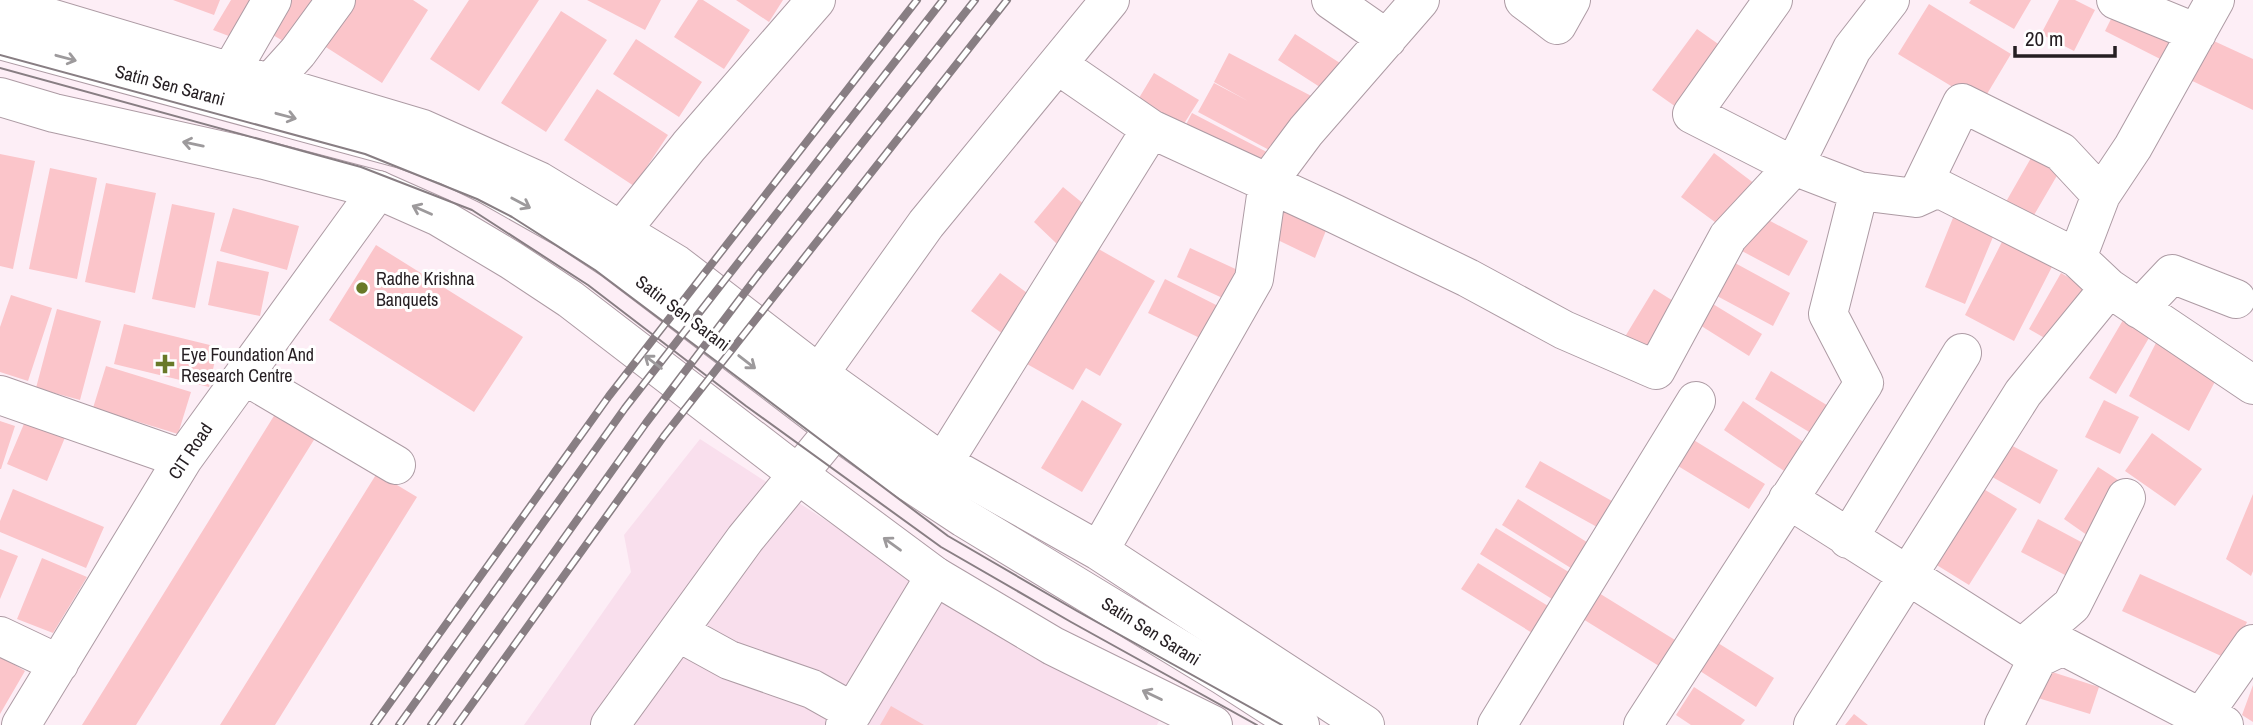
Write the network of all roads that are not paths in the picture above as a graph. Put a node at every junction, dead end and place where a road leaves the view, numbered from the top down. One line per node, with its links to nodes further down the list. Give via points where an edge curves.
1 (272, 0): 18 (street)
2 (336, 0): 19 (street)
3 (816, 0): 28 (street)
4 (1110, 0): 17 (street)
5 (1331, 0): 16 (street)
6 (1420, 0): 16 (street)
7 (1524, 0): 8 (street, via 1557,25)
8 (1571, 0)
9 (1773, 0): 22 (street, via 1692,114)
10 (1889, 0): 22 (street, via 1852,49)
11 (2116, 0): 14 (street)
12 (2215, 0): 14 (street)
13 (0, 3): 18 (street)
14 (2197, 33): 26 (street)
15 (0, 40): 38 (street, Satin Sen Sarani, one-way to 38, via 349,133 447,165 536,210 604,254)
16 (1387, 40): 23 (street, via 1306,131)
17 (1058, 65): 21 (street); 33 (street, via 926,225)
18 (231, 71): 19 (street)
19 (270, 83): 28 (street, via 423,130 539,181)
20 (0, 97): 24 (street, one-way to 20)
21 (1151, 129): 23 (street); 40 (street)
22 (1794, 166): 23 (street, via 1728,237 1656,370 1564,330 1468,278); 25 (street)
23 (1268, 182): 46 (street, via 1254,279)
24 (378, 190): 34 (street, CIT Road); 42 (street, one-way to 24, via 541,279 439,217)
25 (1859, 191): 27 (street); 44 (street, via 1828,314 1864,383)
26 (2101, 195): 27 (street, via 2061,152 1962,103); 29 (street)
27 (1916, 198): 29 (street, via 1938,188)
28 (621, 231): 33 (street, via 676,264)
29 (2077, 258): 30 (street)
30 (2124, 298): 31 (street, via 2172,274); 35 (street); 48 (street, via 2023,393)
31 (2236, 299)
32 (1962, 353): 45 (street)
33 (819, 374): 40 (street)
34 (244, 375): 39 (street, CIT Road); 41 (street)
35 (2253, 385)
36 (0, 395): 39 (street)
37 (1696, 401): 61 (street)
38 (835, 429): 42 (street); 59 (street, Satin Sen Sarani, via 964,518)
39 (183, 459): 53 (street, CIT Road)
40 (943, 463): 46 (street)
41 (396, 465)
42 (799, 475): 47 (street, one-way to 42); 49 (street, via 745,539)
43 (2126, 498): 52 (street, via 2072,605)
44 (1787, 499): 45 (street); 62 (street)
45 (1848, 539): 48 (street)
46 (1100, 551): 60 (street)
47 (935, 576): 54 (street); 58 (street, one-way to 47, via 1053,646)
48 (1907, 576): 52 (street); 63 (street)
49 (678, 632): 54 (street, via 729,660 812,689); 57 (street)
50 (0, 636): 53 (street)
51 (2253, 644): 55 (street)
52 (2030, 653): 55 (street, via 2063,646); 64 (street)
53 (59, 664): 56 (street, CIT Road)
54 (849, 718)
55 (2207, 722)
56 (22, 725)
57 (610, 725)
58 (1213, 725)
59 (1300, 725)
60 (1365, 725)
61 (1497, 725)
62 (1643, 725)
63 (1813, 725)
64 (2004, 725)

